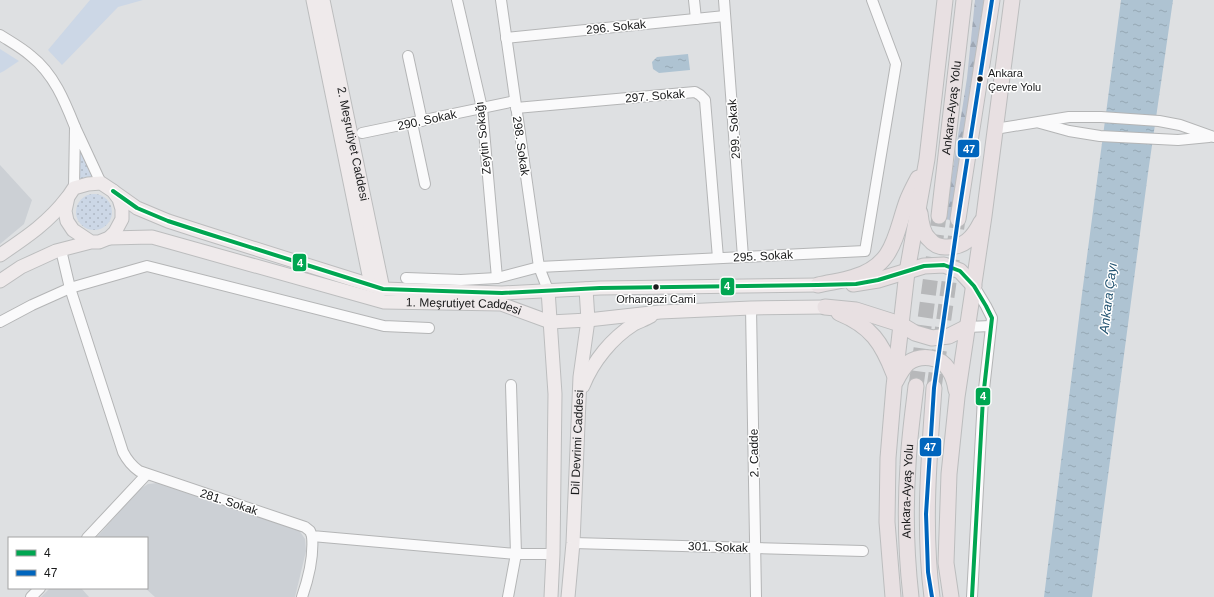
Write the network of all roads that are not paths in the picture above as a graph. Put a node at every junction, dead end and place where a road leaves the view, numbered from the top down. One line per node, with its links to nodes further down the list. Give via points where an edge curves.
1 (313, 0): 48 (main road, 2. Meşrutiyet Caddesi)
2 (323, 0): 48 (main road, 2. Meşrutiyet Caddesi)
3 (457, 0): 18 (street, Zeytin Sokağı)
4 (500, 0): 15 (street, 298. Sokak)
5 (694, 0): 13 (street)
6 (724, 0): 12 (street, 299. Sokak)
7 (872, 0): 39 (street, 295. Sokak, via 896,64 865,251)
8 (945, 0): 26 (highway)
9 (964, 0): 32 (highway, Ankara-Ayaş Yolu)
10 (992, 0): 34 (highway, Ankara-Ayaş Yolu)
11 (1012, 3): 23 (highway)
12 (725, 16): 13 (street, 296. Sokak); 39 (street, 299. Sokak)
13 (696, 19): 15 (street, 296. Sokak)
14 (0, 35): 22 (street, via 32,56 43,67 54,82)
15 (506, 38): 17 (street, 298. Sokak)
16 (408, 56): 19 (street)
17 (516, 105): 18 (street, 290. Sokak); 40 (street, 297. Sokak, via 694,92 700,95 705,100); 41 (street, 298. Sokak)
18 (482, 108): 19 (street, 290. Sokak); 44 (street, Zeytin Sokağı)
19 (422, 121): 21 (street, 290. Sokak)
20 (1036, 122): 23 (street); 25 (street, via 1100,136 1178,140); 25 (street, via 1070,117 1159,121 1180,125)
21 (412, 123): 24 (street, 290. Sokak); 28 (street)
22 (76, 128): 27 (street); 30 (street)
23 (995, 129): 33 (highway)
24 (362, 133)
25 (1213, 137)
26 (927, 159): 31 (highway); 46 (highway, via 908,200 892,249 883,261 856,277)
27 (101, 183): 29 (main road); 30 (main road, via 88,184)
28 (425, 184)
29 (113, 190): 35 (main road, via 121,204 122,219); 48 (main road, 1. Meşrutiyet Caddesi, via 137,208 168,220)
30 (71, 192): 36 (main road, via 65,211 67,221 73,230); 38 (main road, via 51,218)
31 (918, 206): 33 (highway, via 922,227 928,239 942,247 956,246 967,241 976,232); 42 (highway)
32 (939, 216)
33 (984, 216): 47 (highway)
34 (958, 218)
35 (109, 238): 36 (main road); 57 (main road, 1. Meşrutiyet Caddesi, via 152,237 384,302 501,304)
36 (91, 242): 37 (main road)
37 (61, 250): 45 (main road, via 21,267); 49 (street, 281. Sokak)
38 (0, 255)
39 (743, 257): 40 (street, 295. Sokak)
40 (718, 258): 41 (street, 295. Sokak)
41 (539, 267): 44 (street, 295. Sokak); 51 (street, 298. Sokak)
42 (907, 272): 46 (highway, via 856,284); 47 (highway, via 924,266 944,265 960,271); 58 (highway)
43 (406, 278): 44 (street, 295. Sokak)
44 (497, 278)
45 (0, 281)
46 (818, 285): 50 (main road, 1. Meşrutiyet Caddesi)
47 (974, 286): 59 (street, via 992,318); 60 (highway)
48 (377, 287): 51 (main road, 1. Meşrutiyet Caddesi, via 502,293)
49 (70, 288): 56 (street); 61 (street, via 147,266 384,326); 68 (street, 281. Sokak, via 123,452 132,466)
50 (586, 289): 51 (main road, 1. Meşrutiyet Caddesi); 55 (main road, Dil Devrimi Caddesi)
51 (548, 290): 57 (main road, Dil Devrimi Caddesi)
52 (825, 307): 53 (main road, 1. Meşrutiyet Caddesi); 58 (highway, via 856,310); 62 (highway, via 852,319 875,336 887,356)
53 (752, 308): 54 (main road, 1. Meşrutiyet Caddesi); 72 (street, 2. Cadde)
54 (660, 312): 55 (main road, 1. Meşrutiyet Caddesi); 66 (main road, via 634,324 603,351 588,372)
55 (588, 320): 57 (main road, 1. Meşrutiyet Caddesi); 66 (main road, Dil Devrimi Caddesi)
56 (0, 322)
57 (550, 322): 75 (main road, Dil Devrimi Caddesi, via 555,394)
58 (900, 324): 60 (highway, via 915,333 932,338 949,336); 62 (highway)
59 (991, 326): 60 (street); 87 (street, via 983,398)
60 (967, 327): 67 (highway)
61 (429, 328)
62 (894, 380): 67 (highway, via 908,364 918,358 930,357 949,369); 83 (highway, via 888,458 887,522)
63 (511, 385): 74 (street)
64 (916, 386): 84 (highway, Ankara-Ayaş Yolu, via 906,514)
65 (934, 388): 85 (highway, Ankara-Ayaş Yolu, via 926,514 928,572)
66 (579, 395): 71 (main road, Dil Devrimi Caddesi)
67 (957, 397): 86 (highway, via 949,474 946,563)
68 (146, 475): 69 (street, 281. Sokak, via 305,527); 70 (street)
69 (312, 536): 74 (street); 78 (street, via 311,563)
70 (88, 537)
71 (573, 543): 72 (street, 301. Sokak); 81 (main road, Dil Devrimi Caddesi)
72 (755, 548): 73 (street, 301. Sokak); 82 (street, 2. Cadde)
73 (863, 551)
74 (516, 554): 75 (street); 79 (street)
75 (552, 554): 80 (main road, Dil Devrimi Caddesi)
76 (39, 589): 77 (street)
77 (31, 597)
78 (302, 597)
79 (508, 597)
80 (551, 597)
81 (568, 597)
82 (756, 597)
83 (893, 597)
84 (911, 597)
85 (932, 597)
86 (951, 597)
87 (972, 597)

